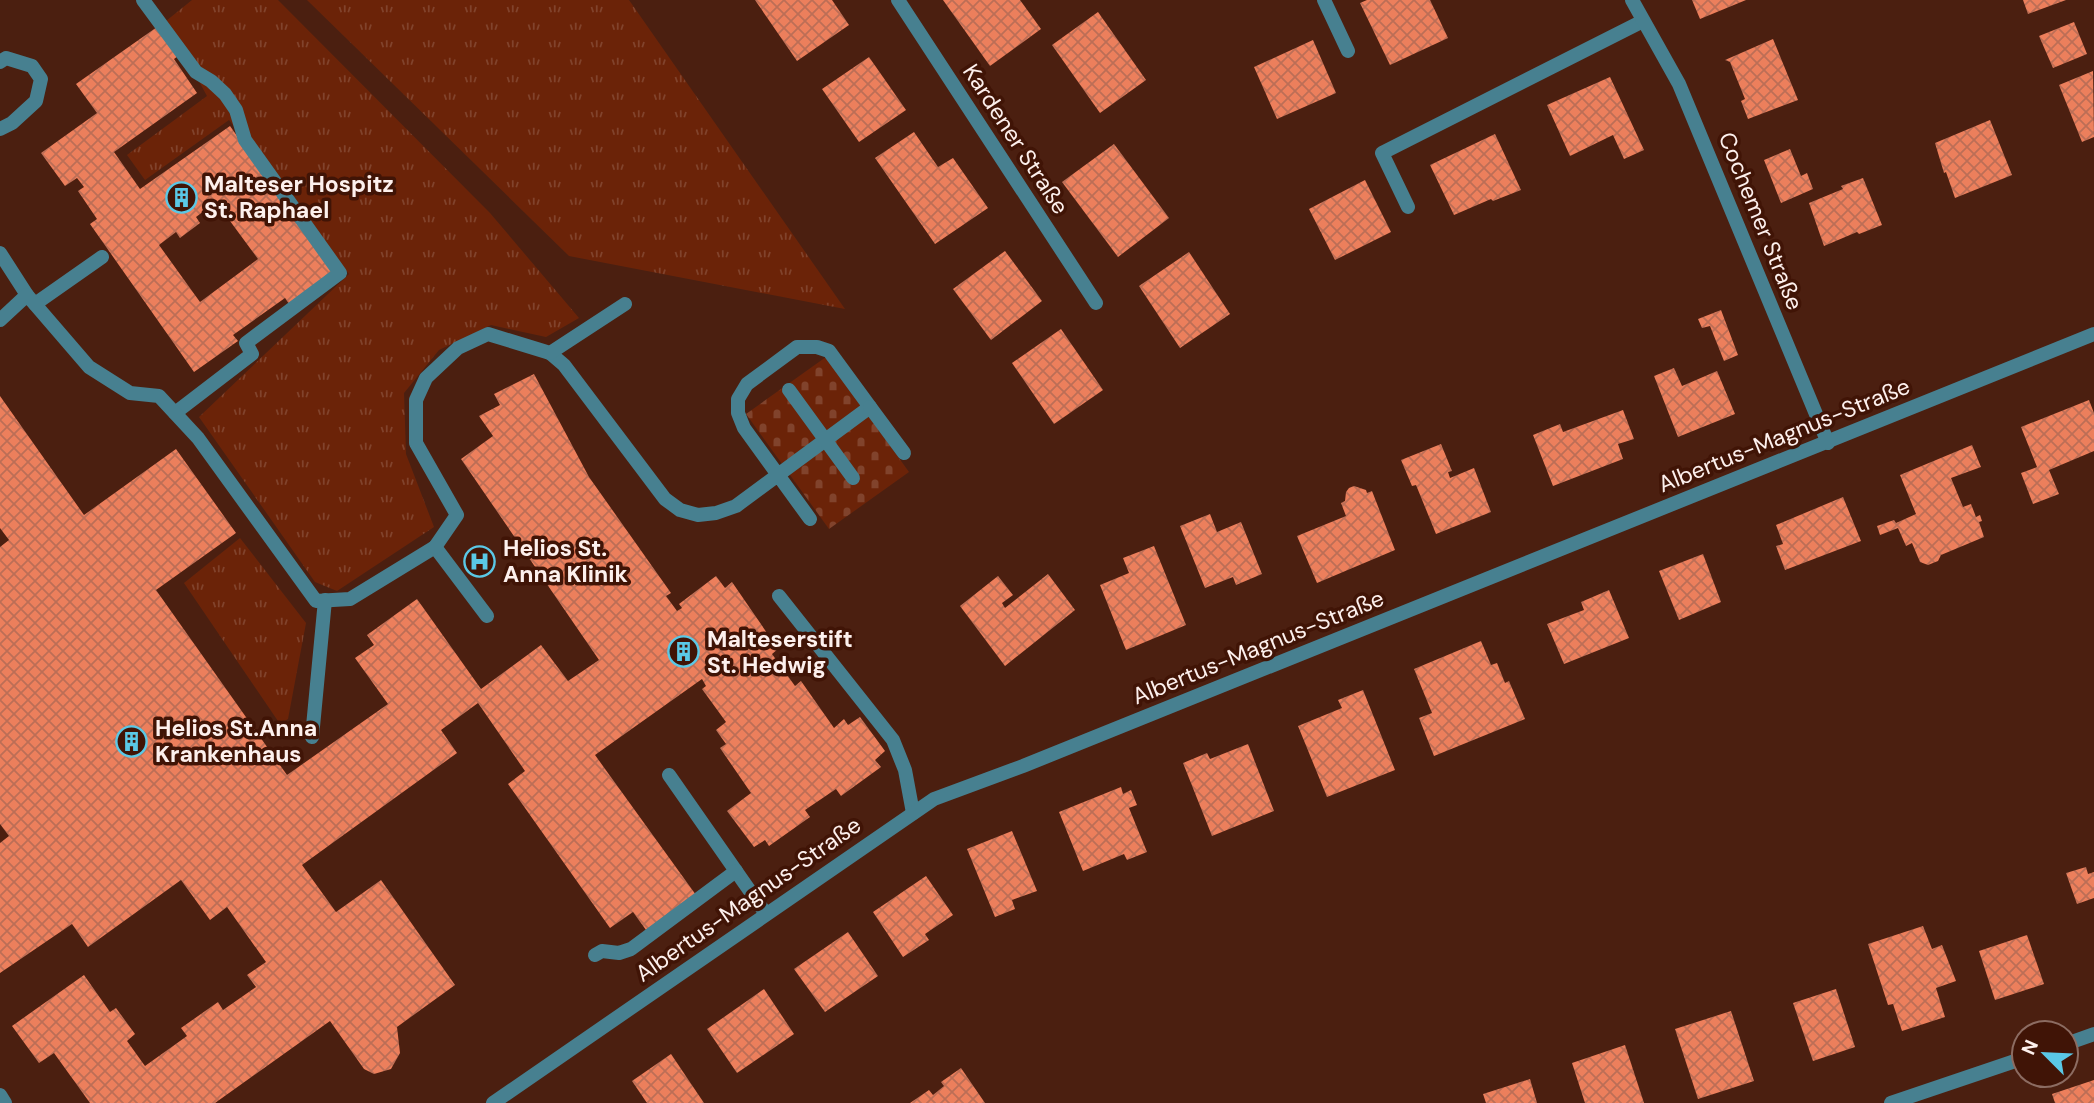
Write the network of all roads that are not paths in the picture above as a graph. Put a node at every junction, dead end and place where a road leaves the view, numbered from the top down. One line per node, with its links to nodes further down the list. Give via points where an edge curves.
1 (143, 0): 20 (street, via 196,72 225,94 236,110 245,140 341,273 246,343 252,354)
2 (898, 0): 13 (street, Kardener Straße)
3 (1324, 0): 6 (street)
4 (1632, 0): 5 (street, Cochemer Straße)
5 (1643, 20): 9 (street, via 1382,153); 22 (street, Cochemer Straße, via 1679,84)
6 (1348, 51)
7 (0, 62): 8 (street, via 6,58 32,66 41,79 36,101)
8 (0, 129)
9 (1408, 207)
10 (0, 253): 12 (street)
11 (102, 257): 12 (street)
12 (31, 300): 15 (street); 20 (street, via 89,367 130,393 159,396)
13 (1096, 303)
14 (625, 304): 17 (street)
15 (0, 320)
16 (2094, 334): 22 (street, Albertus-Magnus-Straße)
17 (550, 353): 24 (street, via 564,365 665,499 680,510 698,515 736,506); 27 (street, via 488,334 458,348 426,378 416,400 416,443 457,515)
18 (789, 390): 21 (street)
19 (870, 407): 21 (street); 23 (street); 24 (street, via 829,351 817,347 797,347 763,372 747,384 738,399 738,413)
20 (175, 413): 29 (street, via 316,601)
21 (825, 439): 24 (street); 25 (street)
22 (1828, 443): 33 (street, Albertus-Magnus-Straße, via 934,799)
23 (904, 453)
24 (778, 475): 26 (street)
25 (853, 478)
26 (810, 519)
27 (435, 547): 29 (street, via 350,600); 30 (street)
28 (779, 596): 33 (street, via 893,740 905,770)
29 (326, 600): 31 (street)
30 (487, 616)
31 (312, 737)
32 (669, 775): 34 (street)
33 (913, 813): 35 (street, Albertus-Magnus-Straße)
34 (736, 871): 35 (street); 36 (street, via 631,949)
35 (766, 914): 40 (street, Albertus-Magnus-Straße)
36 (595, 955)
37 (2010, 1063): 41 (street)
38 (0, 1095): 39 (street)
39 (5, 1103)
40 (493, 1103)
41 (1891, 1103)

